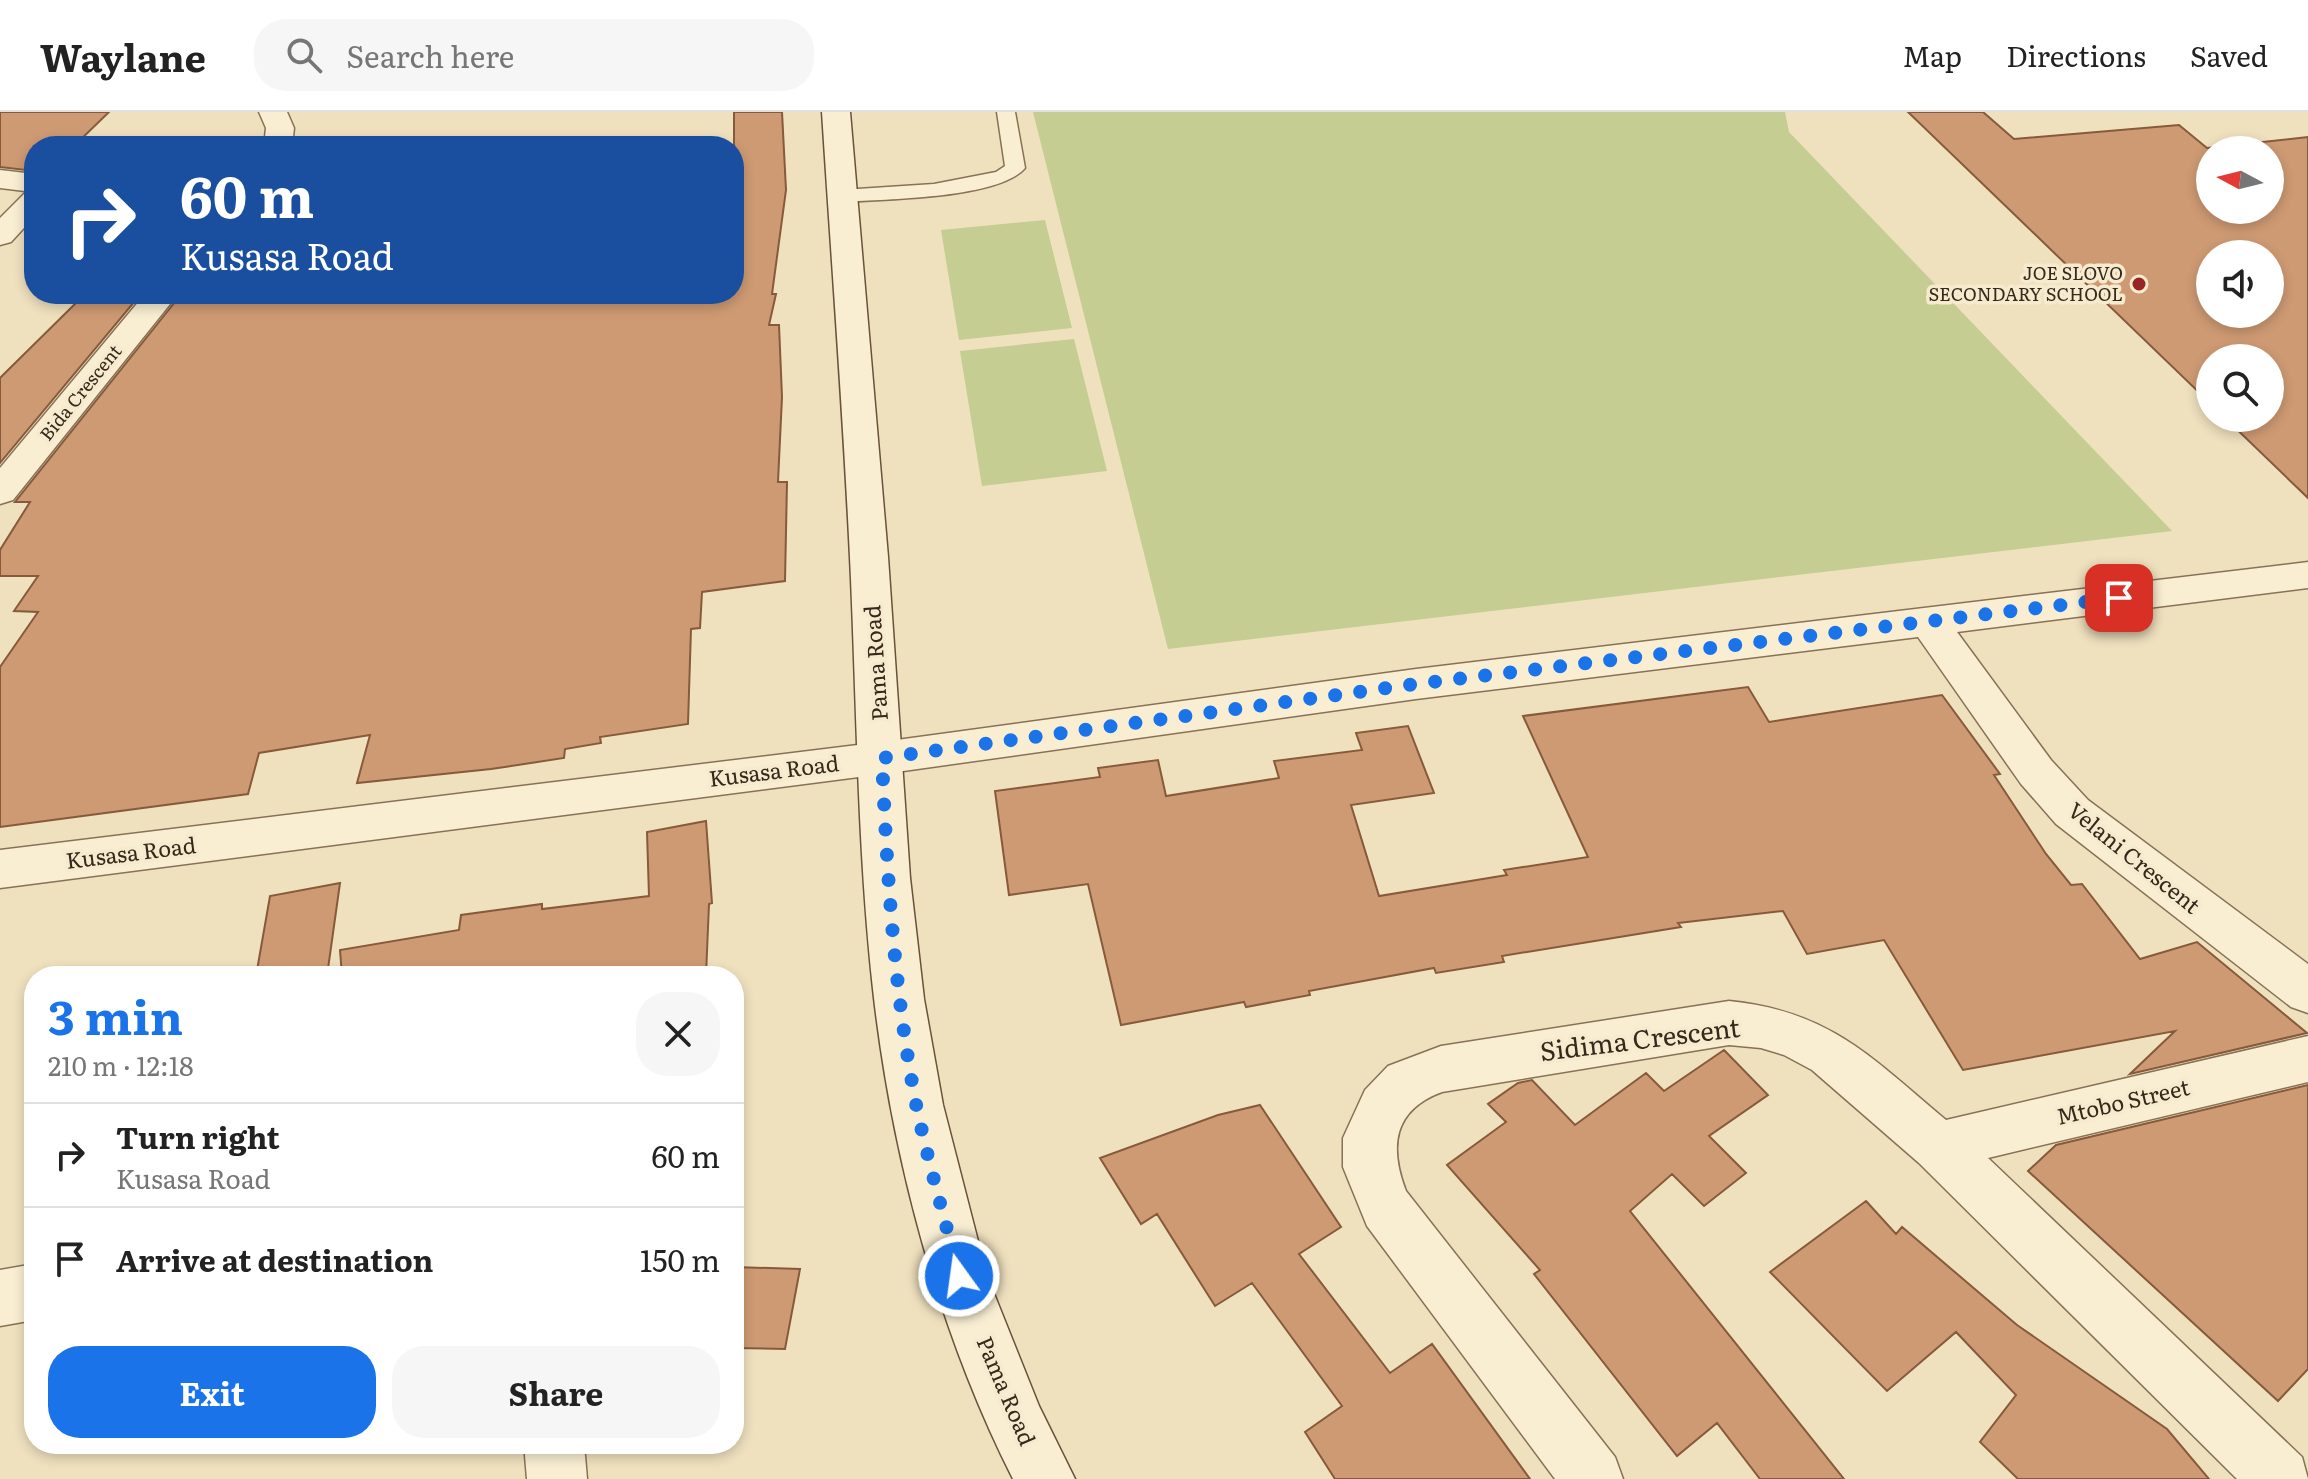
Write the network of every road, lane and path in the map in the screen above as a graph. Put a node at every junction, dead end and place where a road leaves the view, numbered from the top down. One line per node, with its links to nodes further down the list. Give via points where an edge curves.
1 (273, 112): 4 (street)
2 (836, 112): 7 (street, Pama Road)
3 (1006, 112): 7 (lane, via 1015,168 1008,176)
4 (281, 136)
5 (0, 179): 6 (street)
6 (24, 182)
7 (842, 196): 14 (street, Pama Road)
8 (24, 211): 9 (street)
9 (0, 236)
10 (154, 304): 11 (street, Bida Crescent)
11 (0, 492)
12 (2308, 575): 13 (street, Kusasa Road)
13 (1929, 622): 14 (street, Kusasa Road, via 1416,684); 16 (street, Velani Crescent, via 2036,772 2072,812)
14 (882, 758): 15 (street, Kusasa Road); 23 (street, Pama Road, via 899,999 917,1105 959,1276 1017,1425)
15 (1, 871)
16 (2308, 992)
17 (2308, 1059): 18 (street, Mtobo Street)
18 (1938, 1146): 24 (street, Sidima Crescent, via 1830,1054 1761,1026 1729,1023 1676,1030 1441,1069 1406,1082 1383,1107 1369,1138 1370,1167 1386,1208); 25 (street, Sidima Crescent)
19 (24, 1294): 20 (street)
20 (0, 1298)
21 (555, 1454): 22 (street)
22 (557, 1479)
23 (1045, 1479)
24 (1593, 1479)
25 (2280, 1479)

